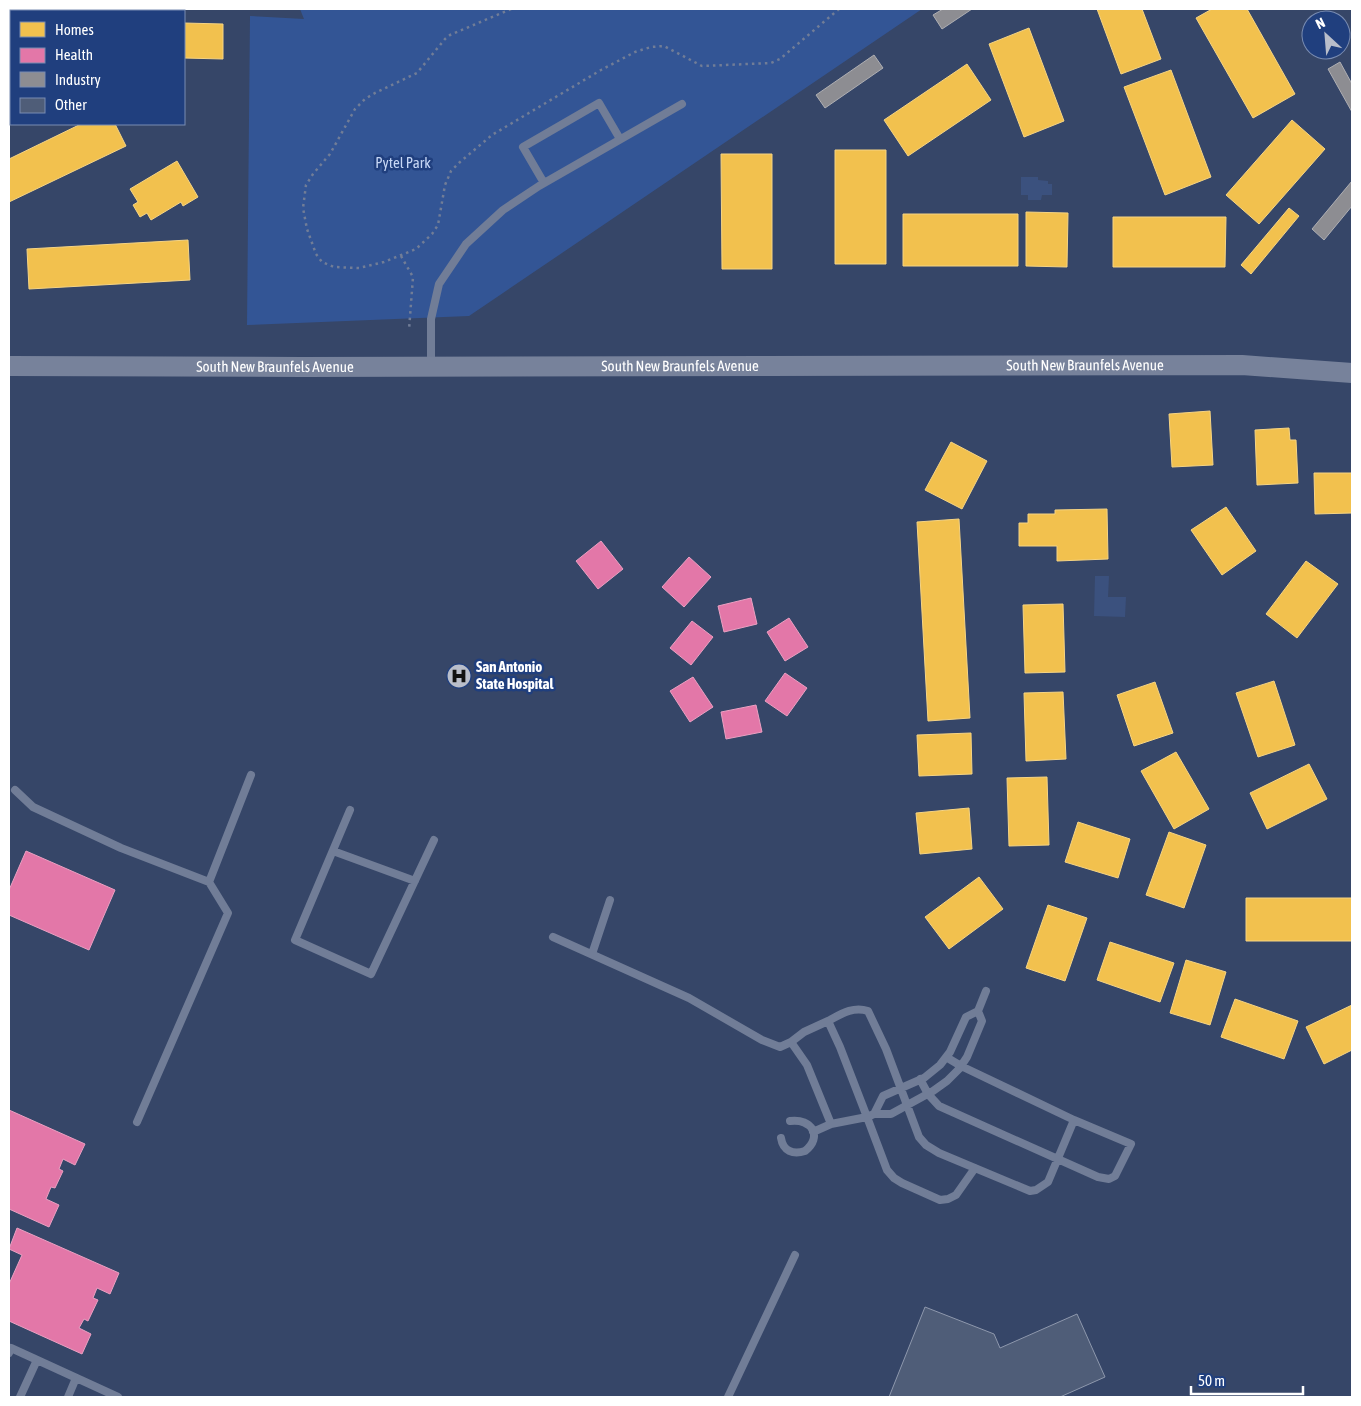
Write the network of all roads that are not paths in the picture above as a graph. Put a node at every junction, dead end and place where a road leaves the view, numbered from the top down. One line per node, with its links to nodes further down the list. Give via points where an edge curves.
1 (682, 104): 2 (lane)
2 (620, 140): 3 (lane); 3 (lane, via 599,103 523,147)
3 (544, 183): 5 (lane, via 503,210 466,244 439,284 431,319)
4 (9, 366): 5 (main road, South New Braunfels Avenue)
5 (431, 367): 6 (main road, South New Braunfels Avenue, via 1242,365)
6 (1352, 373)
7 (251, 775): 12 (lane)
8 (15, 790): 12 (lane, via 33,807 121,848)
9 (350, 810): 11 (lane)
10 (434, 840): 13 (lane)
11 (333, 850): 13 (lane); 13 (lane, via 295,940 371,974)
12 (209, 882): 30 (lane, via 228,913)
13 (415, 882)
14 (610, 900): 16 (lane)
15 (553, 937): 16 (lane)
16 (592, 954): 20 (lane, via 689,998 762,1040 780,1047)
17 (986, 991): 18 (lane)
18 (978, 1011): 21 (lane, via 966,1017); 22 (lane, via 982,1021)
19 (828, 1021): 20 (lane); 24 (lane, via 860,1008 868,1011); 27 (lane)
20 (791, 1042): 31 (lane, via 807,1065)
21 (946, 1057): 22 (lane); 23 (lane)
22 (961, 1066): 25 (lane); 28 (lane)
23 (920, 1080): 24 (lane); 25 (lane)
24 (901, 1088): 26 (lane); 27 (lane, via 883,1096)
25 (928, 1094): 26 (lane); 34 (lane, via 939,1106)
26 (908, 1105): 27 (lane, via 891,1114); 35 (lane, via 919,1137 926,1145)
27 (870, 1116): 31 (lane); 35 (lane, via 887,1170 902,1184 940,1200 948,1199 956,1195)
28 (1074, 1120): 34 (lane); 34 (lane, via 1131,1144 1115,1176 1109,1179)
29 (790, 1121): 32 (lane, via 803,1121)
30 (137, 1122)
31 (831, 1124): 32 (lane)
32 (814, 1132): 33 (lane, via 810,1148 800,1153 789,1151)
33 (781, 1138)
34 (1057, 1159): 35 (lane, via 1048,1182 1030,1191)
35 (975, 1168)
36 (795, 1255): 43 (lane)
37 (9, 1353): 38 (lane, via 11,1348)
38 (37, 1360): 39 (lane); 40 (lane)
39 (76, 1378): 41 (lane); 42 (lane)
40 (20, 1397)
41 (68, 1397)
42 (118, 1397)
43 (728, 1397)

